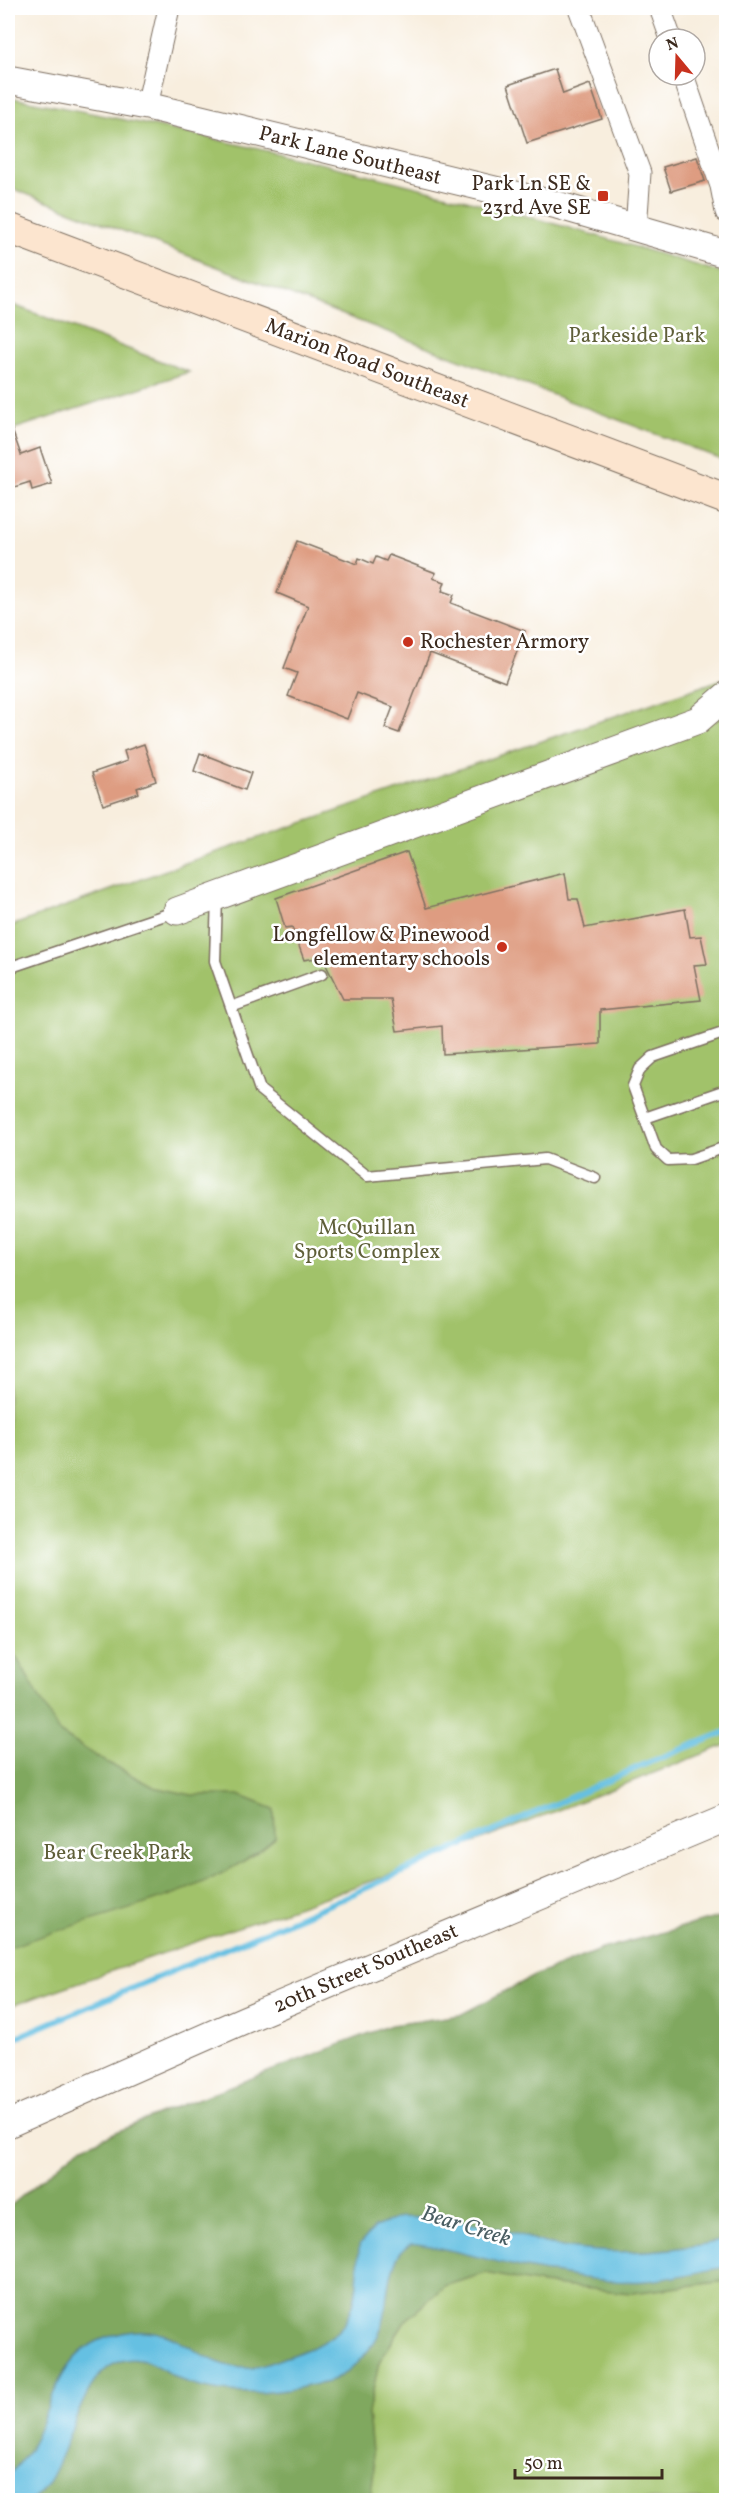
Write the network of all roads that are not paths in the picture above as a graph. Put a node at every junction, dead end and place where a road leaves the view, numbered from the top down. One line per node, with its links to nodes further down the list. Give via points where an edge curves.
1 (169, 8): 7 (street)
2 (579, 8): 10 (street, via 640,173)
3 (660, 8): 4 (street)
4 (667, 27)
5 (8, 80): 7 (street, Park Lane Southeast)
6 (687, 87): 8 (street)
7 (147, 106): 10 (street, Park Lane Southeast, via 558,205)
8 (726, 212)
9 (8, 228): 12 (main road, Marion Road Southeast)
10 (636, 229): 11 (street, Park Lane Southeast)
11 (726, 254)
12 (726, 499)
13 (726, 696): 14 (street, via 698,720)
14 (217, 896): 15 (street); 18 (lane, via 215,961)
15 (177, 911): 16 (lane)
16 (8, 968)
17 (322, 974): 18 (lane)
18 (231, 1007): 23 (lane, via 260,1090 367,1176 545,1160)
19 (726, 1032): 21 (lane, via 653,1057 640,1069 633,1086)
20 (726, 1090): 21 (lane)
21 (645, 1118): 22 (lane, via 656,1149 668,1160 691,1159)
22 (726, 1147)
23 (596, 1178)
24 (726, 1818): 25 (street, 20th Street Southeast, via 244,2020)
25 (8, 2124)

